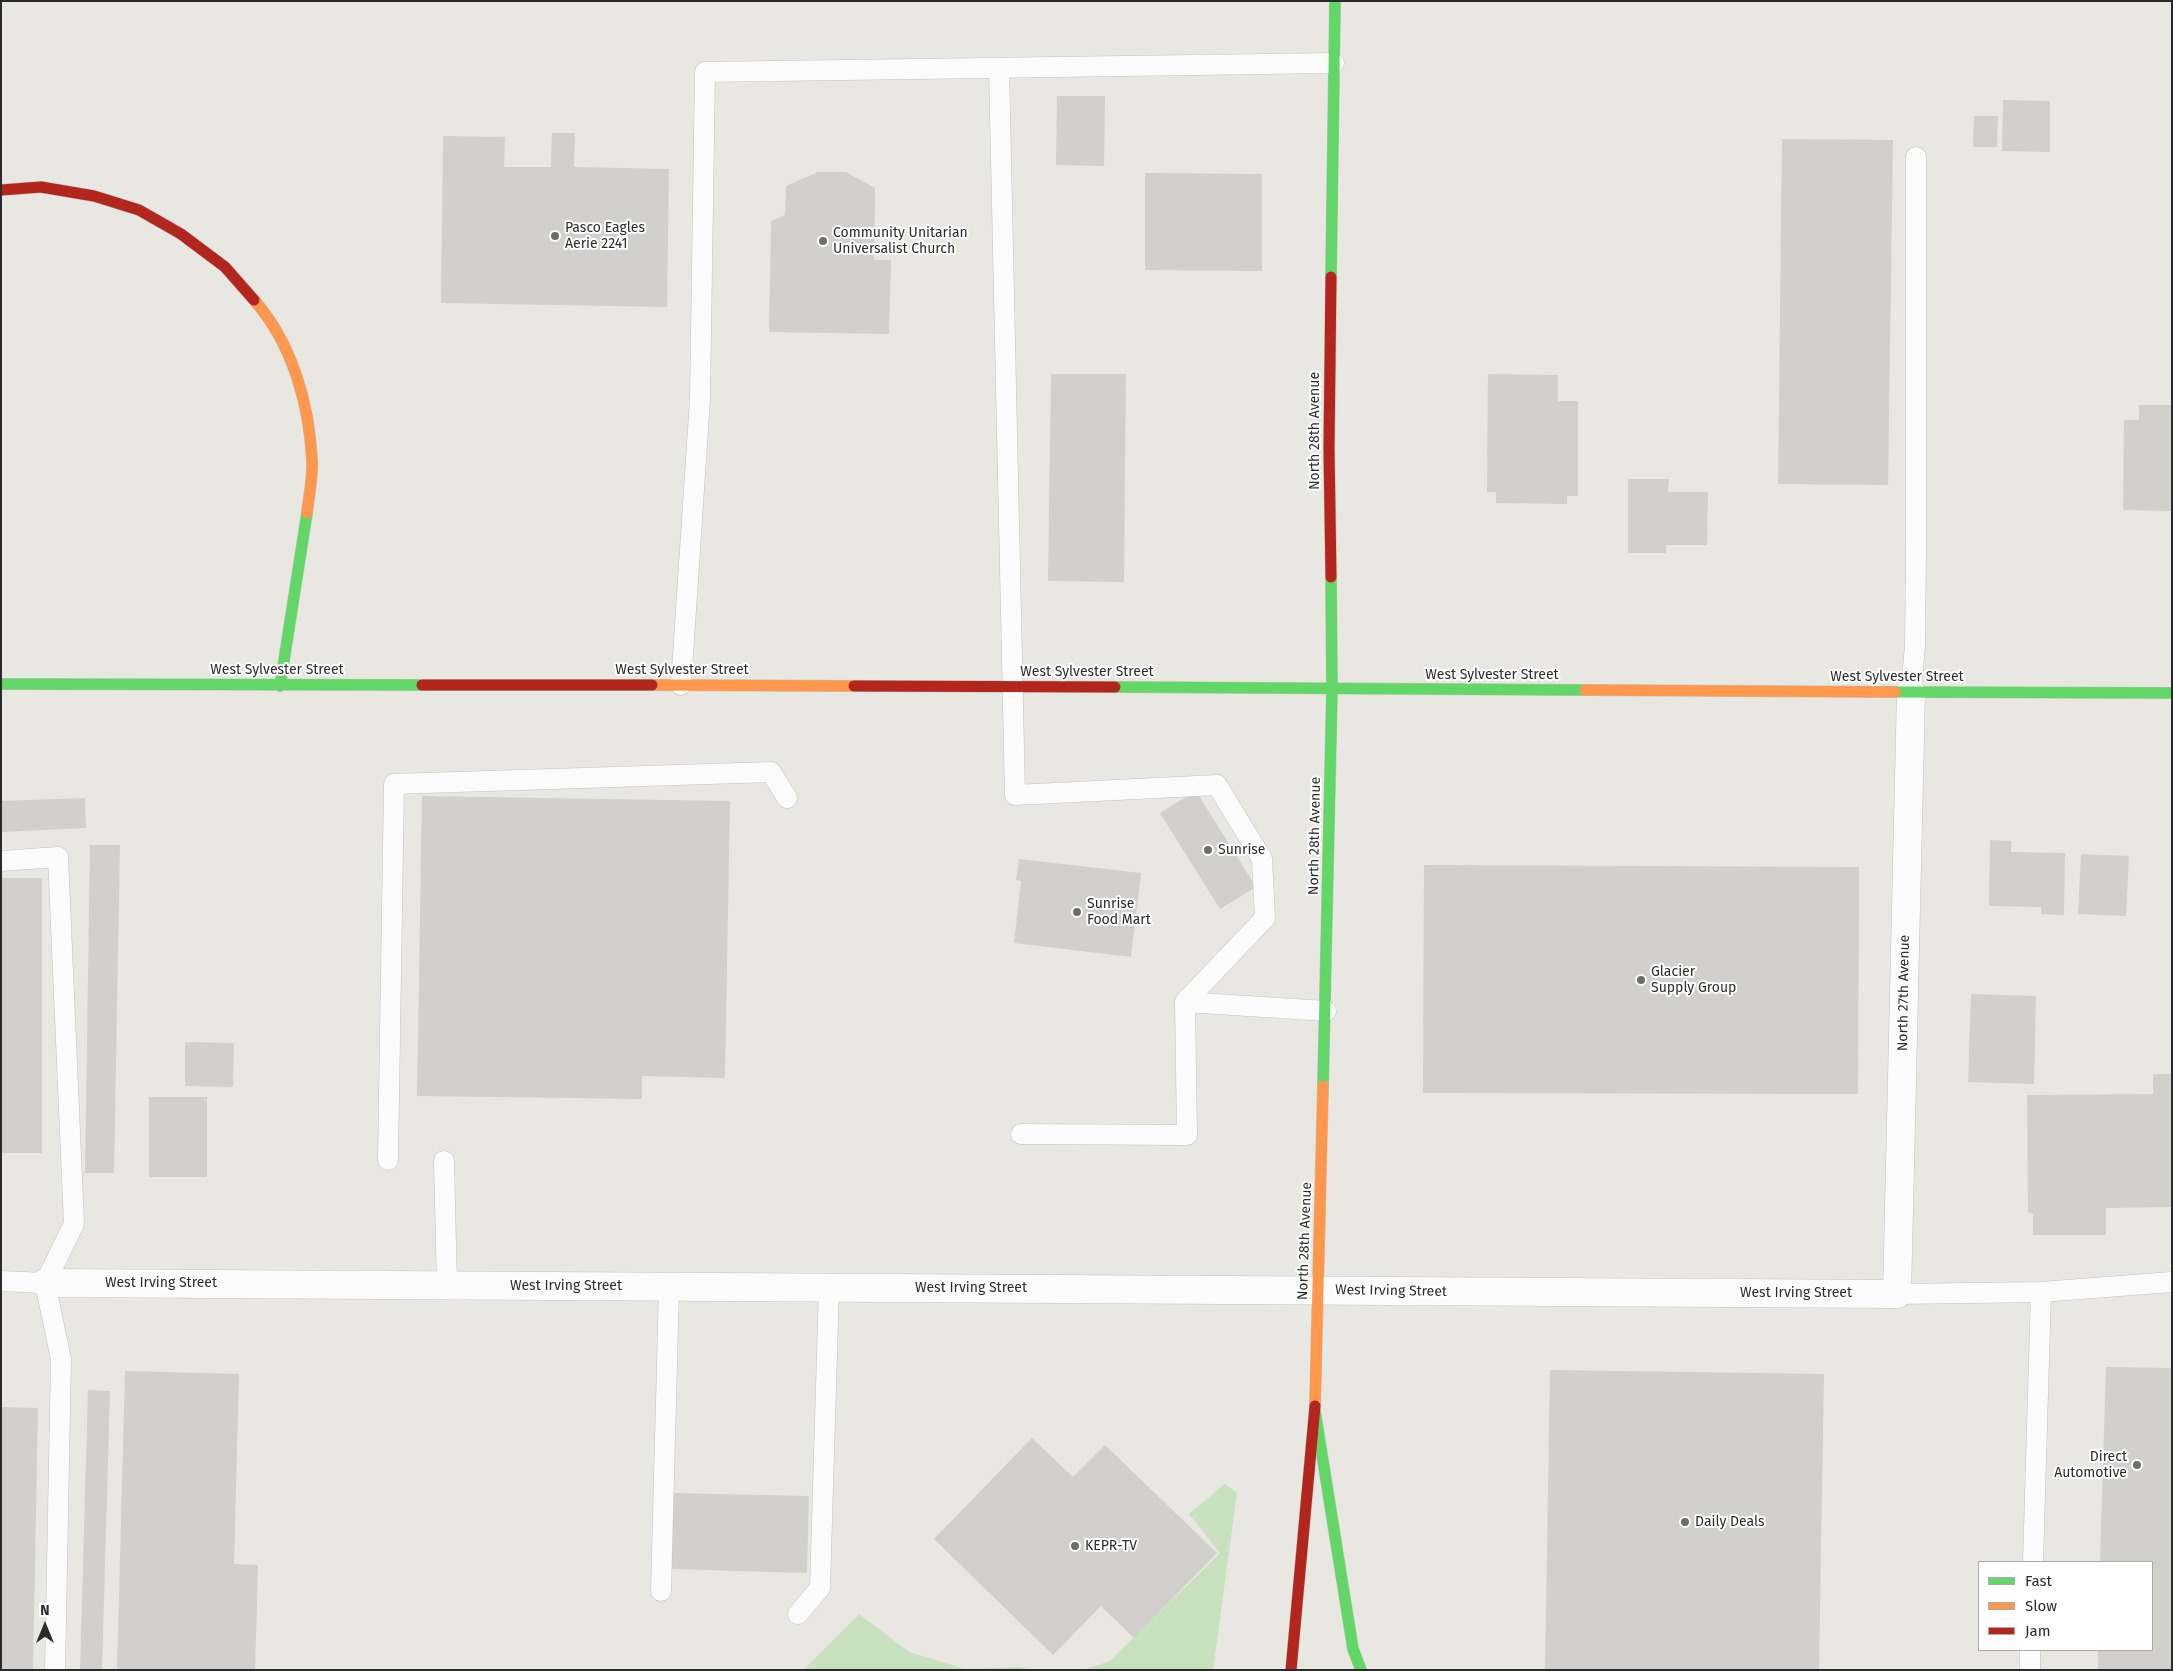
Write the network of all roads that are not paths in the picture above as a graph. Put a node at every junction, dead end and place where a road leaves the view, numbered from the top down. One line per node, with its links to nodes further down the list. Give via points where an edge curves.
1 (1335, 1): 2 (main road, North 28th Avenue)
2 (1334, 63): 3 (lane); 10 (main road, North 28th Avenue, via 1329,448)
3 (999, 68): 7 (lane, via 705,72 700,399); 9 (lane)
4 (1916, 157): 11 (lane, via 1915,645)
5 (1, 190): 8 (main road, via 41,187 94,196 139,210 181,234 225,267 262,309 293,362 307,417 312,462)
6 (1, 684): 8 (main road, West Sylvester Street)
7 (681, 685): 8 (main road, West Sylvester Street); 9 (main road, West Sylvester Street)
8 (280, 686)
9 (1012, 687): 10 (main road, West Sylvester Street); 15 (lane, via 1015,795 1217,785 1262,859 1265,918)
10 (1332, 689): 11 (main road, West Sylvester Street); 16 (main road, North 28th Avenue)
11 (1910, 692): 12 (main road, West Sylvester Street); 28 (street, North 27th Avenue)
12 (2172, 693)
13 (787, 798): 18 (lane, via 771,772 394,784)
14 (1, 861): 22 (lane, via 58,857 74,1224)
15 (1185, 1002): 16 (lane); 17 (lane, via 1188,1135)
16 (1326, 1011): 26 (main road, North 28th Avenue)
17 (1021, 1134)
18 (388, 1160)
19 (444, 1161): 23 (lane)
20 (1, 1281): 22 (lane)
21 (2172, 1282): 27 (lane)
22 (45, 1283): 23 (street, West Irving Street); 34 (lane, via 61,1359)
23 (447, 1285): 24 (street, West Irving Street)
24 (669, 1286): 25 (street, West Irving Street); 31 (lane)
25 (829, 1287): 26 (street, West Irving Street); 32 (lane, via 820,1588)
26 (1319, 1290): 28 (street, West Irving Street); 29 (main road, North 28th Avenue)
27 (2041, 1292): 28 (lane); 30 (lane)
28 (1897, 1294)
29 (1315, 1411): 35 (main road, North 28th Avenue); 36 (main road, via 1353,1649)
30 (2033, 1561)
31 (661, 1591)
32 (798, 1614)
33 (2030, 1651): 37 (lane)
34 (55, 1670)
35 (1290, 1670)
36 (1361, 1670)
37 (2030, 1670)

